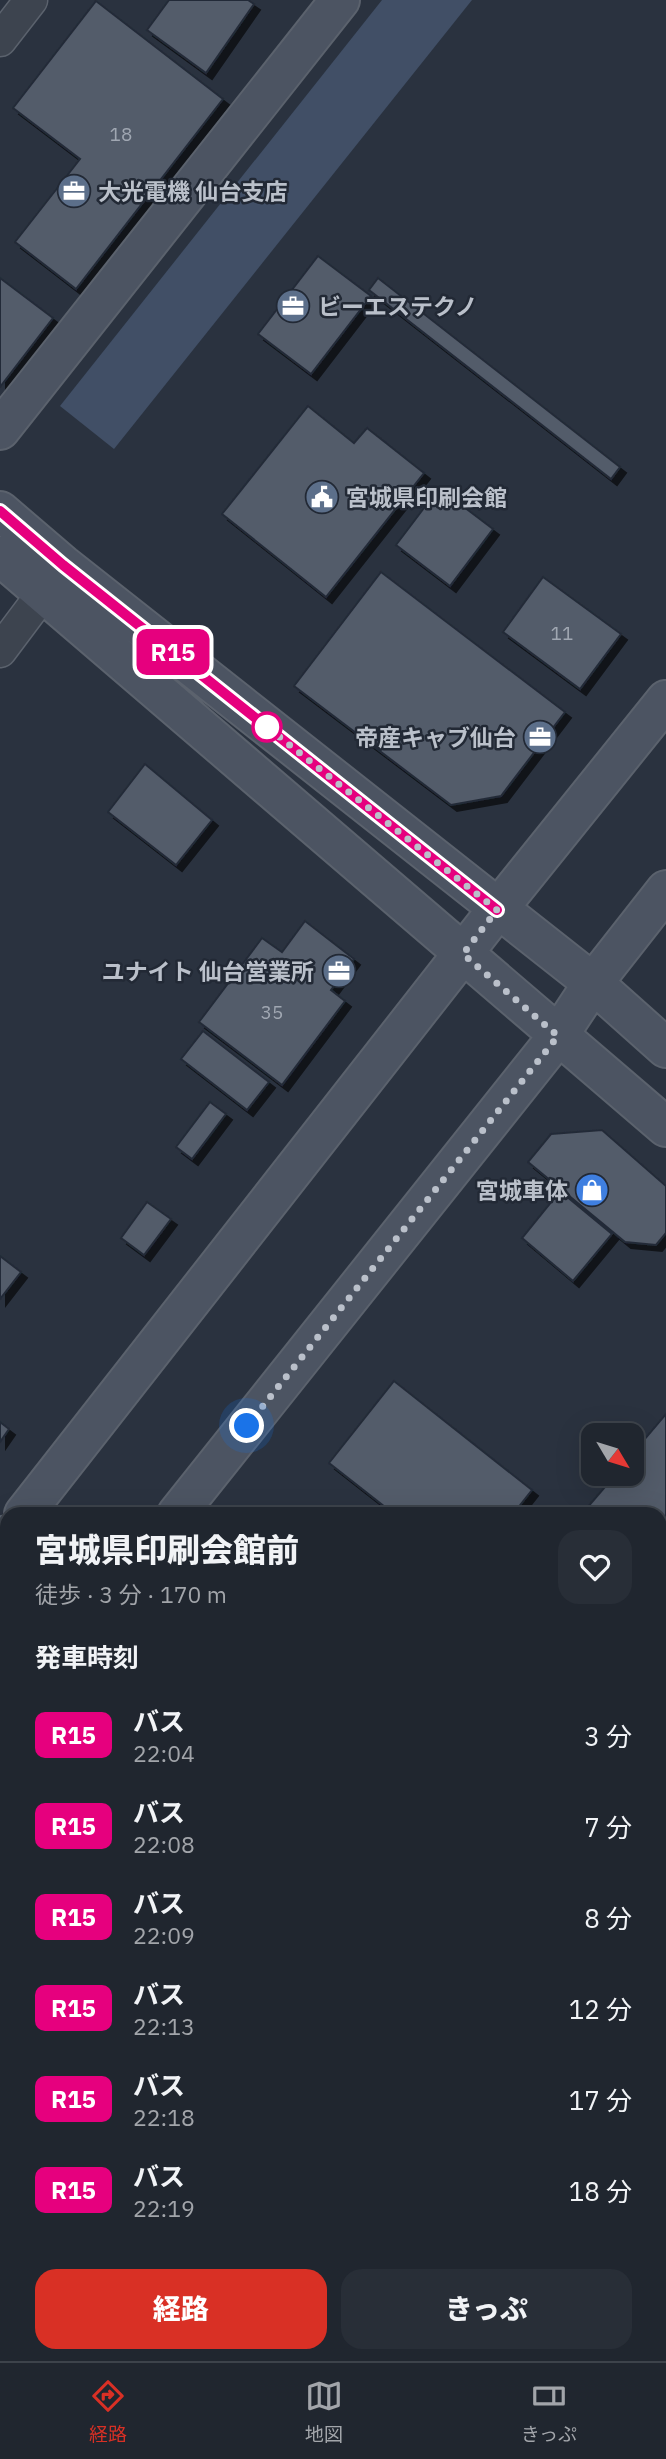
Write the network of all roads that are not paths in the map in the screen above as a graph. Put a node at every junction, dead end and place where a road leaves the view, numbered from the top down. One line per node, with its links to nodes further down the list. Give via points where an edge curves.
1 (31, 0): 3 (street)
2 (340, 0): 4 (street)
3 (0, 40)
4 (0, 430)
5 (0, 511): 7 (street)
6 (0, 556): 7 (street)
7 (53, 580): 8 (street); 11 (street); 12 (street)
8 (0, 651)
9 (666, 700): 11 (street)
10 (666, 890): 13 (street)
11 (497, 910): 12 (street); 13 (street)
12 (463, 954): 14 (street); 17 (street)
13 (593, 984): 14 (street); 15 (street)
14 (558, 1036): 16 (street); 18 (street)
15 (666, 1048)
16 (666, 1127)
17 (29, 1507)
18 (183, 1507)

